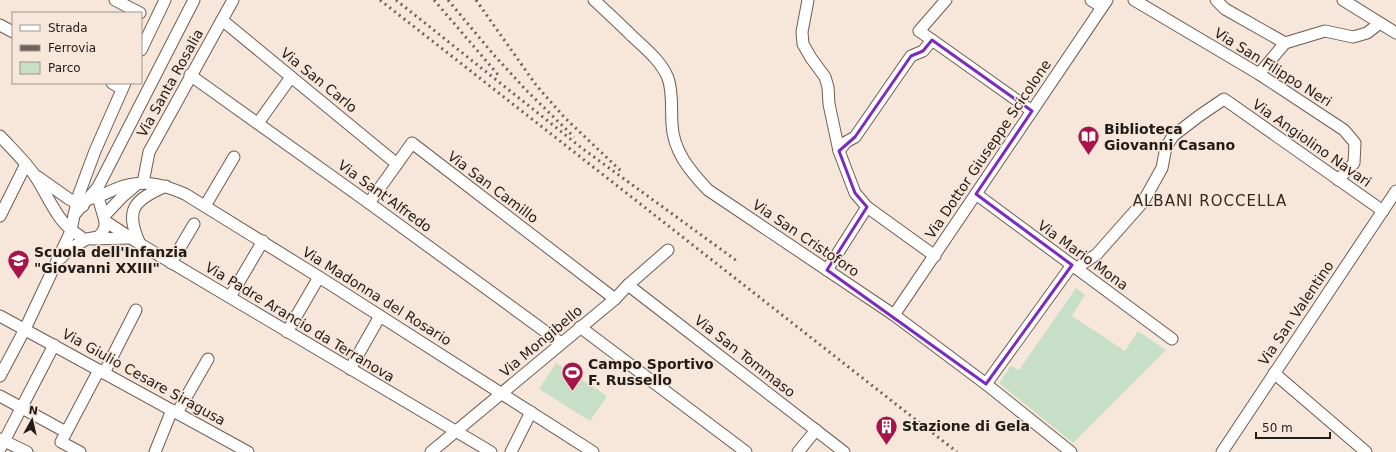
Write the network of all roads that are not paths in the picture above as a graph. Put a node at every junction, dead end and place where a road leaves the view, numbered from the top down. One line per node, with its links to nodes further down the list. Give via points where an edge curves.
1 (115, 0): 13 (street)
2 (165, 0): 16 (street)
3 (194, 0): 44 (street)
4 (233, 0): 15 (street, Via Santa Rosalia)
5 (594, 0): 56 (street, Via San Cristoforo, via 654,56 664,72 670,87 675,141 683,160 697,178 708,190)
6 (808, 0): 31 (street, via 802,32 803,44 825,77)
7 (946, 0): 21 (street, via 919,31)
8 (1091, 0): 12 (street)
9 (1134, 0): 24 (street, Via San Filippo Neri)
10 (1216, 0): 22 (street, via 1225,9)
11 (1343, 0): 17 (street)
12 (1104, 4): 28 (street, Via Dottor Giuseppe Scicolone)
13 (138, 12)
14 (142, 14): 16 (street)
15 (222, 20): 25 (street, Via Santa Rosalia); 26 (street, Via San Carlo)
16 (155, 21): 23 (street)
17 (1380, 23): 20 (street); 22 (street, via 1367,33 1353,37 1325,30)
18 (0, 25): 19 (street)
19 (12, 31)
20 (1396, 33)
21 (932, 40): 28 (street); 31 (street, via 923,51 911,56 855,137 846,142)
22 (1285, 43): 24 (street)
23 (142, 48)
24 (1259, 74): 35 (street, Via San Filippo Neri, via 1344,130 1355,143 1354,163)
25 (190, 75): 29 (street, Via Sant'Alfredo); 36 (street, Via Santa Rosalia, via 149,152)
26 (291, 77): 29 (street); 33 (street, Via San Carlo)
27 (124, 86): 44 (street, via 95,151)
28 (1032, 111): 39 (street, Via Dottor Giuseppe Scicolone)
29 (258, 123): 40 (street, Via Sant'Alfredo)
30 (0, 136): 34 (street)
31 (839, 151): 42 (street, via 855,193)
32 (234, 157): 41 (street)
33 (397, 164): 40 (street, Via San Camillo); 60 (street, Via San Camillo, via 412,144)
34 (30, 169): 44 (street, via 69,199); 44 (street, via 64,224); 45 (street)
35 (1338, 180): 43 (street, Via Angiolino Navari); 55 (street, Via Angiolino Navari, via 1224,99 1173,136 1166,147 1162,168 1143,202 1097,254)
36 (140, 184): 37 (street, Via Madonna del Rosario); 44 (street, via 120,188); 46 (street, via 123,196)
37 (166, 186): 41 (street, Via Madonna del Rosario); 50 (street, via 142,198 135,207 132,216 133,230)
38 (1396, 191): 43 (street, Via San Valentino)
39 (976, 194): 52 (street, Via Dottor Giuseppe Scicolone); 55 (street, Via Mario Mona)
40 (369, 203): 69 (street, Via Sant'Alfredo)
41 (205, 206): 49 (street, Via Madonna del Rosario)
42 (867, 207): 52 (street); 56 (street)
43 (1383, 211): 74 (street, Via San Valentino)
44 (84, 215): 46 (street); 46 (street, via 98,237 105,227); 48 (street); 54 (street); 54 (street, via 69,249)
45 (0, 216)
46 (104, 217): 48 (street, Via Padre Arancio da Terranova)
47 (194, 224): 53 (street)
48 (130, 238): 50 (street, Via Padre Arancio da Terranova)
49 (263, 241): 57 (street, Via Madonna del Rosario); 59 (street)
50 (140, 244): 53 (street, Via Padre Arancio da Terranova)
51 (668, 250): 58 (street, Via Mongibello)
52 (934, 256): 64 (street, Via Dottor Giuseppe Scicolone)
53 (172, 263): 59 (street, Via Padre Arancio da Terranova)
54 (55, 264): 66 (street)
55 (1075, 267): 68 (street, Via Mario Mona); 76 (street)
56 (828, 270): 64 (street, Via San Cristoforo)
57 (320, 277): 63 (street, Via Madonna del Rosario); 67 (street)
58 (628, 285): 60 (street, Via Mongibello); 82 (street, Via San Tommaso)
59 (230, 297): 67 (street, Via Padre Arancio da Terranova)
60 (615, 299): 65 (street, Via Mongibello)
61 (136, 310): 73 (street)
62 (0, 316): 66 (street, Via Giulio Cesare Siragusa)
63 (380, 316): 72 (street); 77 (street, Via Madonna del Rosario)
64 (894, 316): 76 (street, Via San Cristoforo)
65 (580, 327): 69 (street, Via Mongibello); 94 (street)
66 (25, 329): 70 (street, Via Giulio Cesare Siragusa); 75 (street)
67 (288, 332): 72 (street, Via Padre Arancio da Terranova)
68 (1172, 339)
69 (561, 343): 77 (street, Via Mongibello)
70 (54, 345): 73 (street, Via Giulio Cesare Siragusa); 79 (street)
71 (208, 359): 80 (street)
72 (350, 369): 84 (street, Via Padre Arancio da Terranova)
73 (101, 371): 80 (street, Via Giulio Cesare Siragusa); 83 (street)
74 (1274, 373): 98 (street, Via San Valentino); 99 (street)
75 (0, 376)
76 (986, 384): 97 (street, Via San Cristoforo)
77 (503, 393): 81 (street, Via Madonna del Rosario); 84 (street, Via Mongibello)
78 (0, 396): 79 (street)
79 (22, 408): 83 (street); 85 (street)
80 (175, 412): 88 (street); 89 (street, Via Giulio Cesare Siragusa)
81 (531, 412): 92 (street); 93 (street, Via Madonna del Rosario)
82 (816, 430): 95 (street); 96 (street, Via San Tommaso)
83 (66, 432): 87 (street, via 61,442)
84 (455, 432): 90 (street, Via Mongibello); 91 (street, Via Padre Arancio da Terranova)
85 (1, 443): 86 (street)
86 (27, 452)
87 (80, 452)
88 (156, 452)
89 (248, 452)
90 (431, 452)
91 (491, 452)
92 (511, 452)
93 (593, 452)
94 (746, 452)
95 (798, 452)
96 (844, 452)
97 (1071, 452)
98 (1222, 452)
99 (1366, 452)

